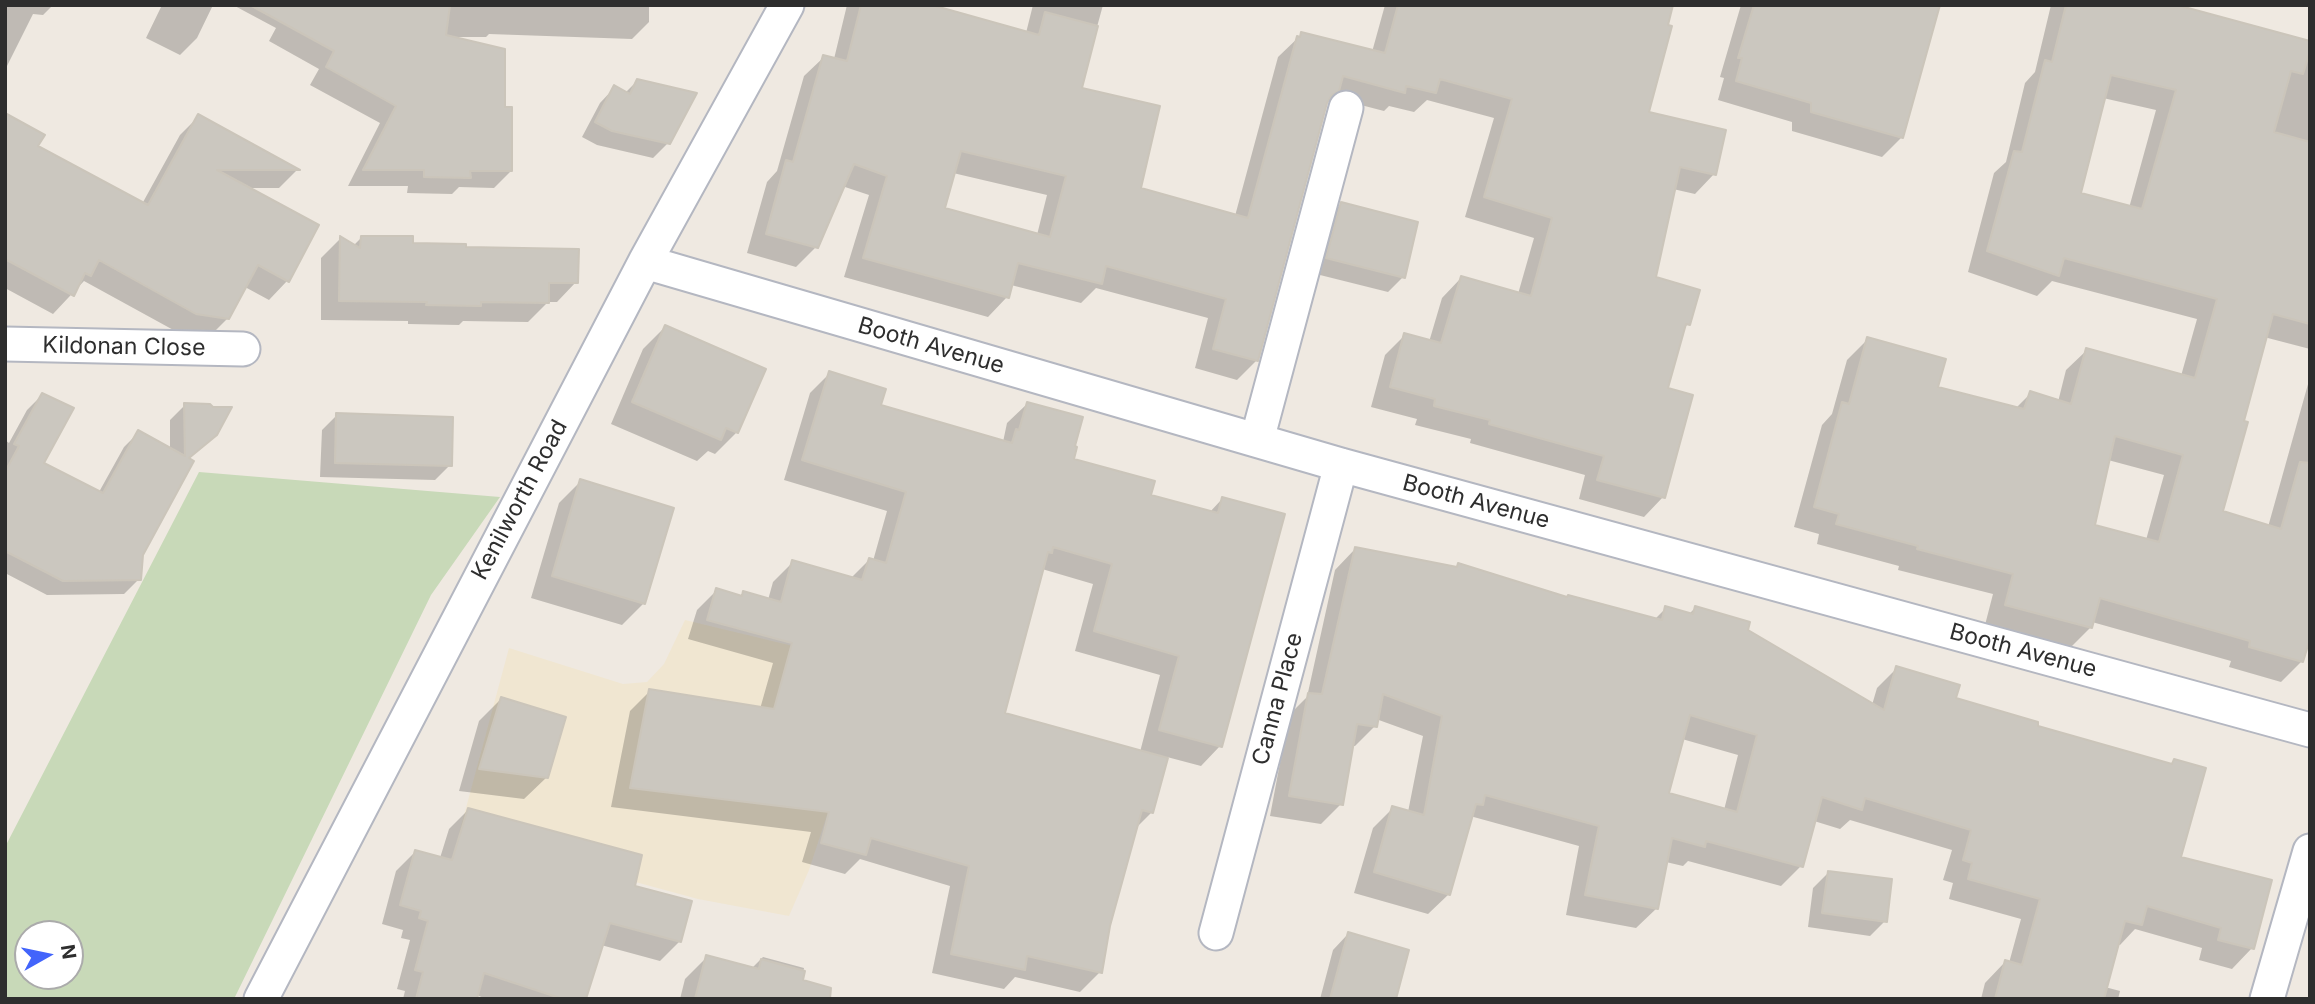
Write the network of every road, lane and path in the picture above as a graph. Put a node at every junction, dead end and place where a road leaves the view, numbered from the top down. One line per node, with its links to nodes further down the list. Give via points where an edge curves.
1 (787, 5): 3 (street, Kenilworth Road)
2 (1346, 108): 6 (street)
3 (645, 262): 6 (street, Booth Avenue); 11 (street, Kenilworth Road)
4 (5, 344): 5 (street, Kildonan Close)
5 (243, 349)
6 (1257, 440): 7 (street, Booth Avenue)
7 (1340, 465): 8 (street, Booth Avenue); 10 (street, Canna Place)
8 (2310, 730)
9 (2310, 851): 12 (street)
10 (1216, 933)
11 (261, 999)
12 (2267, 999)

